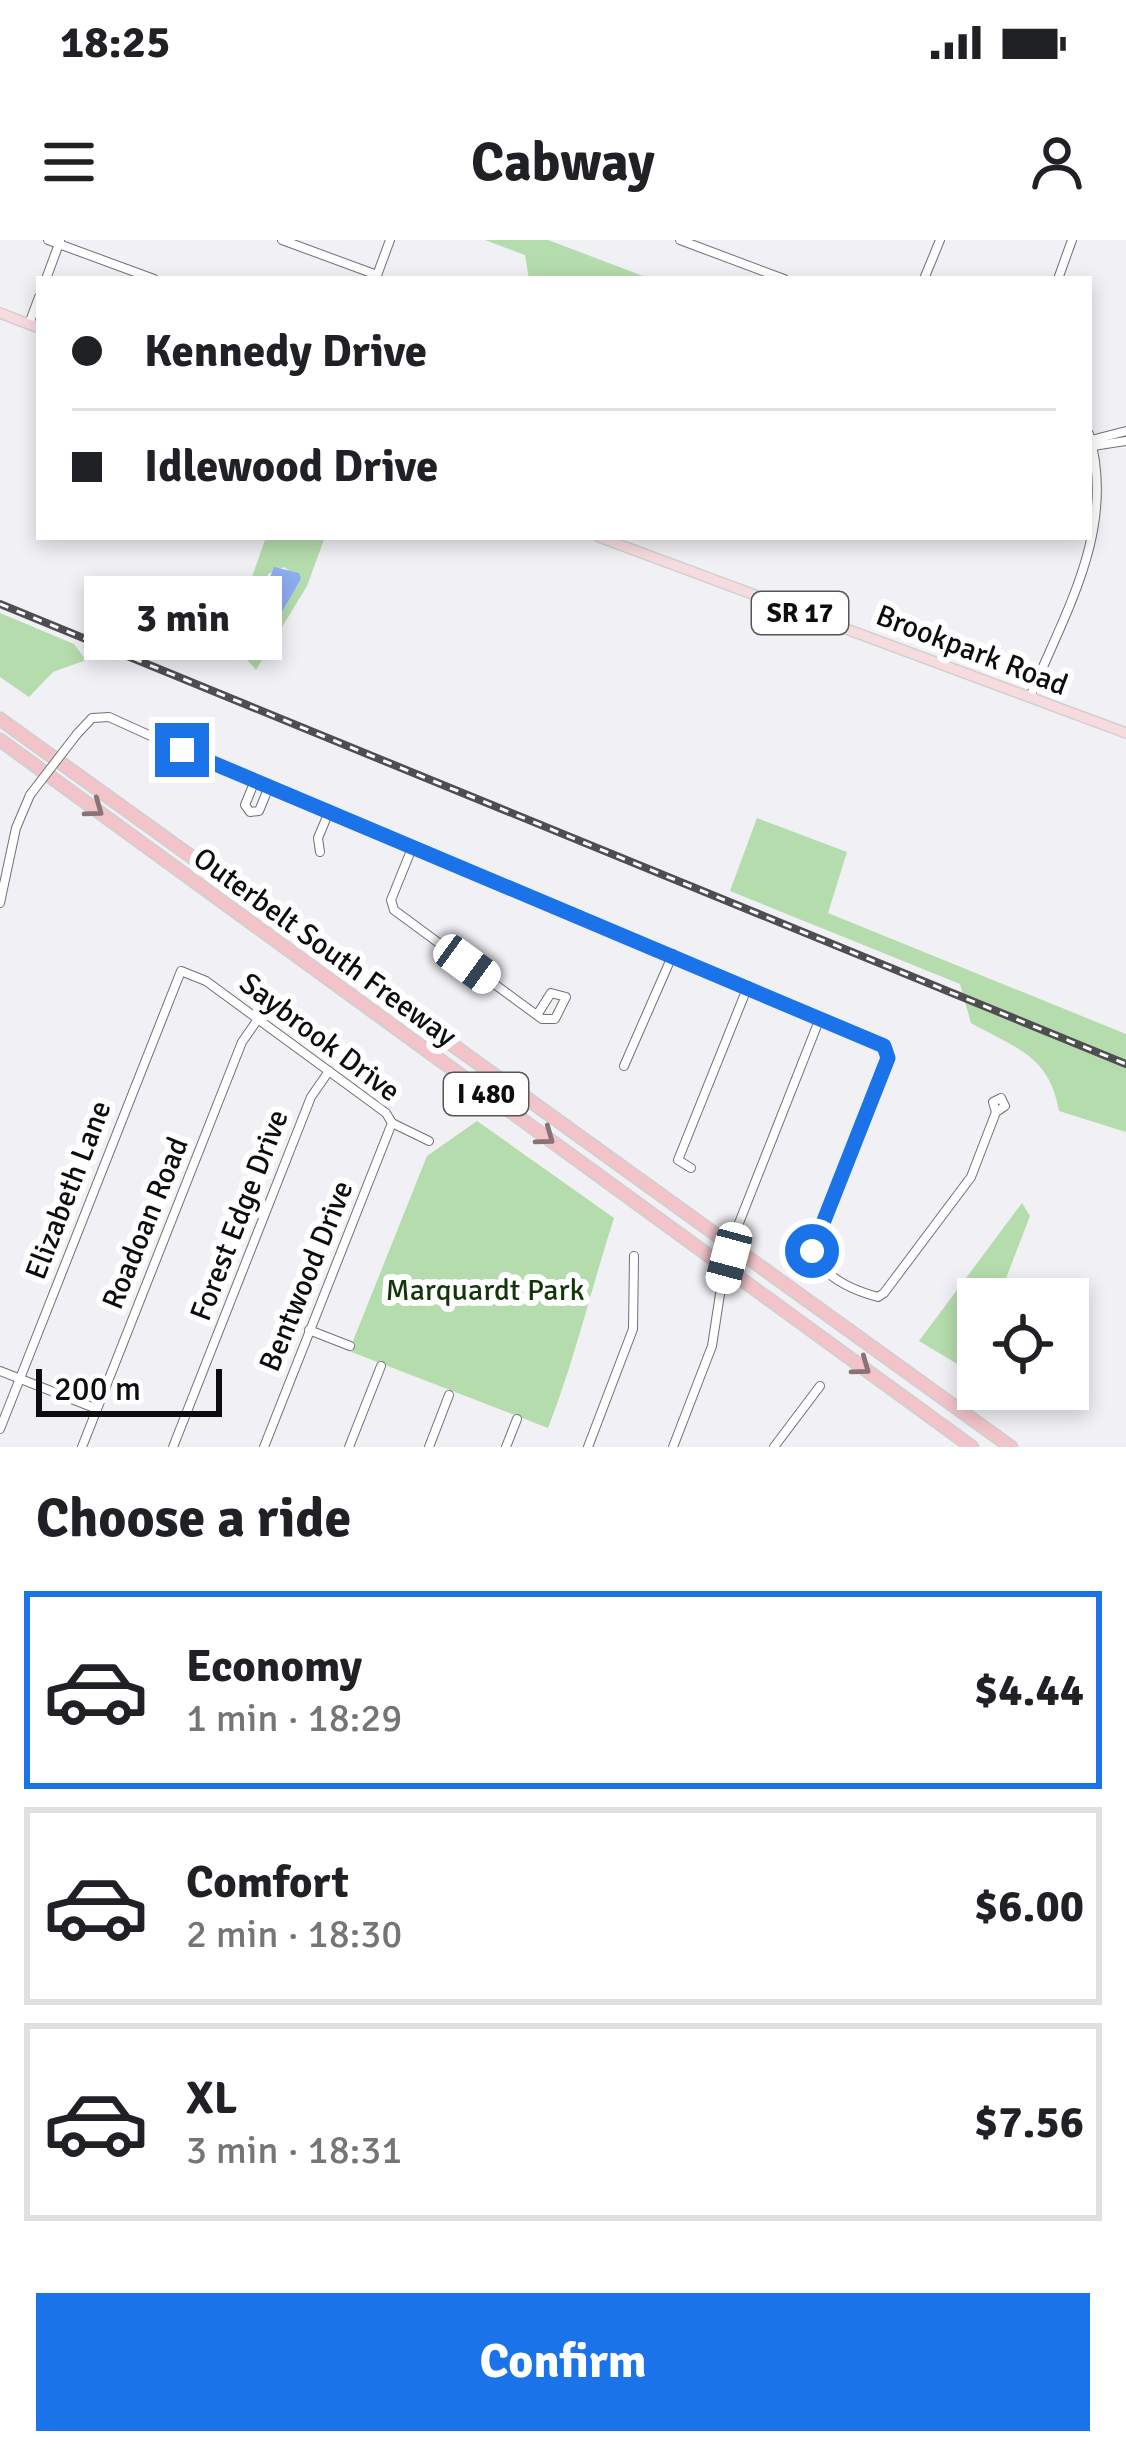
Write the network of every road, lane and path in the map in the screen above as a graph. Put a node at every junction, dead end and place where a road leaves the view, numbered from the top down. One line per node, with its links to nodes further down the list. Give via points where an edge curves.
1 (48, 240): 7 (street)
2 (282, 240): 10 (street)
3 (390, 240): 11 (street)
4 (680, 240): 12 (street)
5 (939, 240): 13 (street)
6 (1072, 240): 14 (street)
7 (60, 242): 8 (street); 9 (street)
8 (47, 276)
9 (146, 276)
10 (373, 276)
11 (376, 276)
12 (776, 276)
13 (925, 276)
14 (1059, 276)
15 (0, 313): 16 (main road)
16 (34, 326)
17 (1126, 430): 18 (street)
18 (1092, 440)
19 (1092, 440): 20 (street)
20 (1126, 441)
21 (1092, 445): 22 (street)
22 (1092, 535)
23 (607, 540): 25 (main road, Brookpark Road / SR 17)
24 (1091, 540): 25 (street)
25 (1030, 698): 27 (main road, Brookpark Road / SR 17)
26 (0, 719): 68 (highway, Outerbelt South Freeway / I 480)
27 (1124, 730)
28 (0, 740): 67 (highway, Outerbelt South Freeway / I 480, one-way to 67)
29 (254, 783): 30 (street); 30 (street, via 250,812 259,811); 34 (street, bridge, via 104,716 89,720 30,795)
30 (268, 789): 31 (street)
31 (328, 813): 32 (street); 33 (street)
32 (412, 848): 35 (street); 38 (street, via 394,910)
33 (320, 852)
34 (0, 903)
35 (673, 954): 37 (street); 41 (street)
36 (183, 970): 40 (street, Saybrook Drive); 52 (street, Elizabeth Lane)
37 (748, 986): 39 (street); 46 (street, via 678,1160)
38 (537, 1015)
39 (820, 1018): 43 (street, via 888,1051 812,1249 849,1287 884,1293 971,1177); 65 (street, bridge, via 739,1223 712,1346)
40 (258, 1019): 42 (street, Saybrook Drive); 55 (street, Roadoan Road)
41 (624, 1066)
42 (329, 1071): 44 (street, Saybrook Drive); 59 (street, Forest Edge Drive, via 311,1096)
43 (996, 1112)
44 (392, 1123): 45 (street, Saybrook Drive); 48 (street, Bentwood Drive)
45 (428, 1142)
46 (691, 1168)
47 (634, 1256): 64 (street, via 633,1329)
48 (310, 1330): 49 (street); 60 (street, Bentwood Drive)
49 (350, 1346)
50 (381, 1366): 61 (street)
51 (0, 1371): 52 (street)
52 (20, 1379): 55 (street); 57 (street, Elizabeth Lane)
53 (820, 1386): 66 (street)
54 (449, 1395): 62 (street)
55 (97, 1408): 58 (street, Roadoan Road)
56 (517, 1420): 63 (street)
57 (0, 1430)
58 (82, 1447)
59 (173, 1447)
60 (264, 1447)
61 (349, 1447)
62 (428, 1447)
63 (506, 1447)
64 (588, 1447)
65 (673, 1447)
66 (774, 1447)
67 (972, 1447)
68 (1011, 1447)

